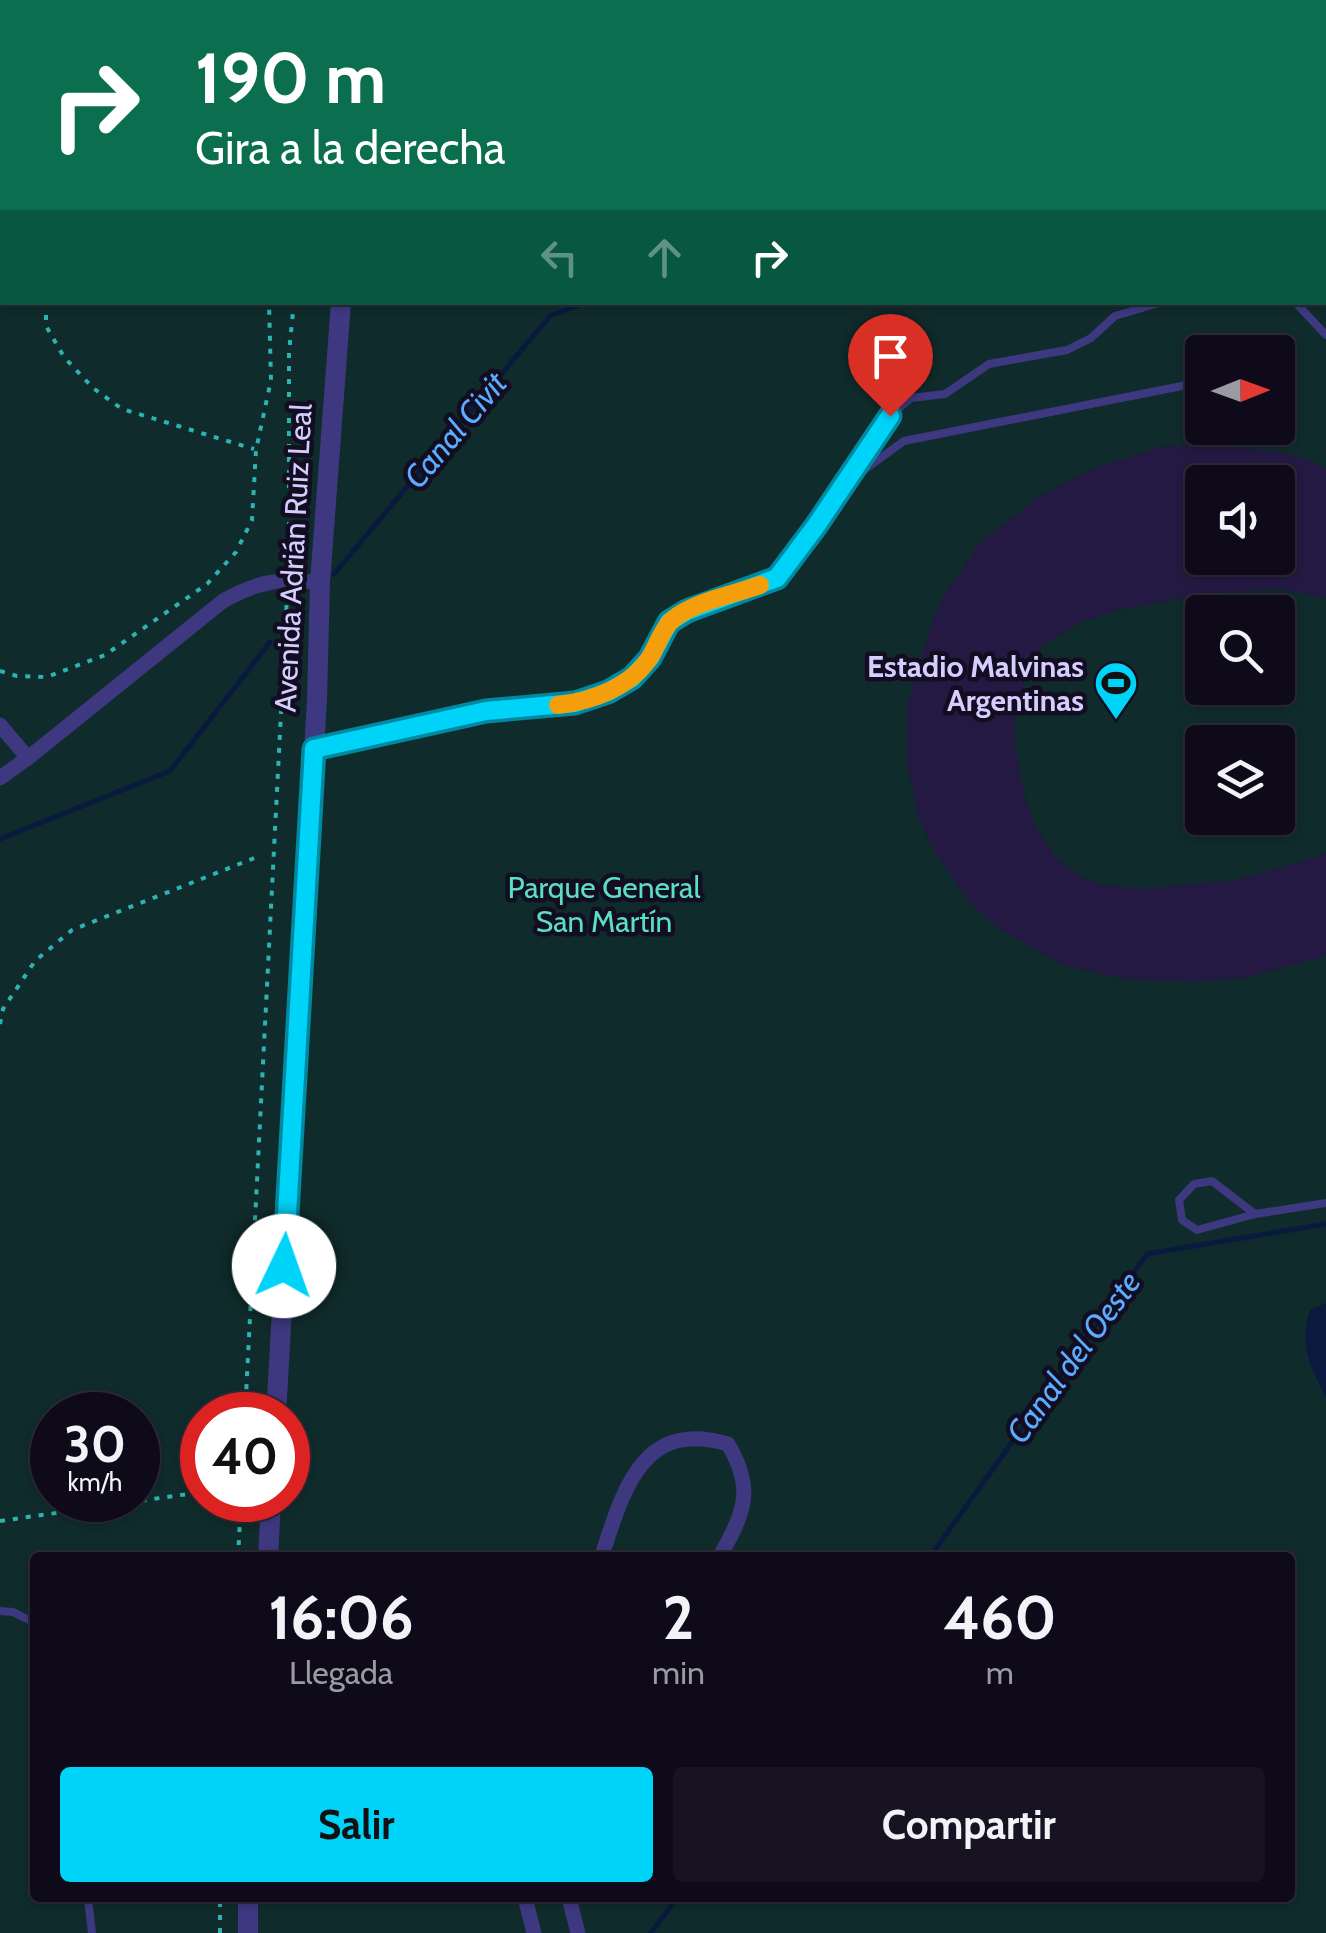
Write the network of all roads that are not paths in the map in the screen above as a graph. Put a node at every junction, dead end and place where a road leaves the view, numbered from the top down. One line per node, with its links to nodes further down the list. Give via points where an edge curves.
1 (340, 305): 7 (street, Avenida Adrián Ruiz Leal)
2 (1152, 305): 6 (lane, via 1115,316 1067,350 990,364 945,394 911,398 890,416)
3 (1298, 305): 4 (lane)
4 (1326, 336)
5 (1185, 385): 6 (lane, via 904,441)
6 (846, 483): 9 (lane, via 777,578 669,622 650,658 608,692)
7 (320, 582): 9 (street, Avenida Adrián Ruiz Leal); 10 (street, via 250,585 223,600)
8 (0, 726): 10 (street)
9 (314, 749): 14 (street, Avenida Adrián Ruiz Leal)
10 (28, 758): 11 (street)
11 (0, 778)
12 (1326, 1203): 13 (lane)
13 (1254, 1214): 13 (lane, via 1197,1230 1182,1220 1179,1200 1194,1184 1212,1181)
14 (277, 1392)
15 (270, 1522): 16 (street)
16 (268, 1552)
17 (604, 1552): 18 (street, via 632,1474 652,1453 704,1437 728,1444 746,1486 742,1516)
18 (722, 1552)
19 (0, 1611): 20 (lane)
20 (30, 1620)
21 (88, 1902): 25 (lane)
22 (248, 1902): 26 (street)
23 (527, 1902): 27 (street)
24 (570, 1902): 28 (street)
25 (92, 1933)
26 (248, 1933)
27 (534, 1933)
28 (578, 1933)

